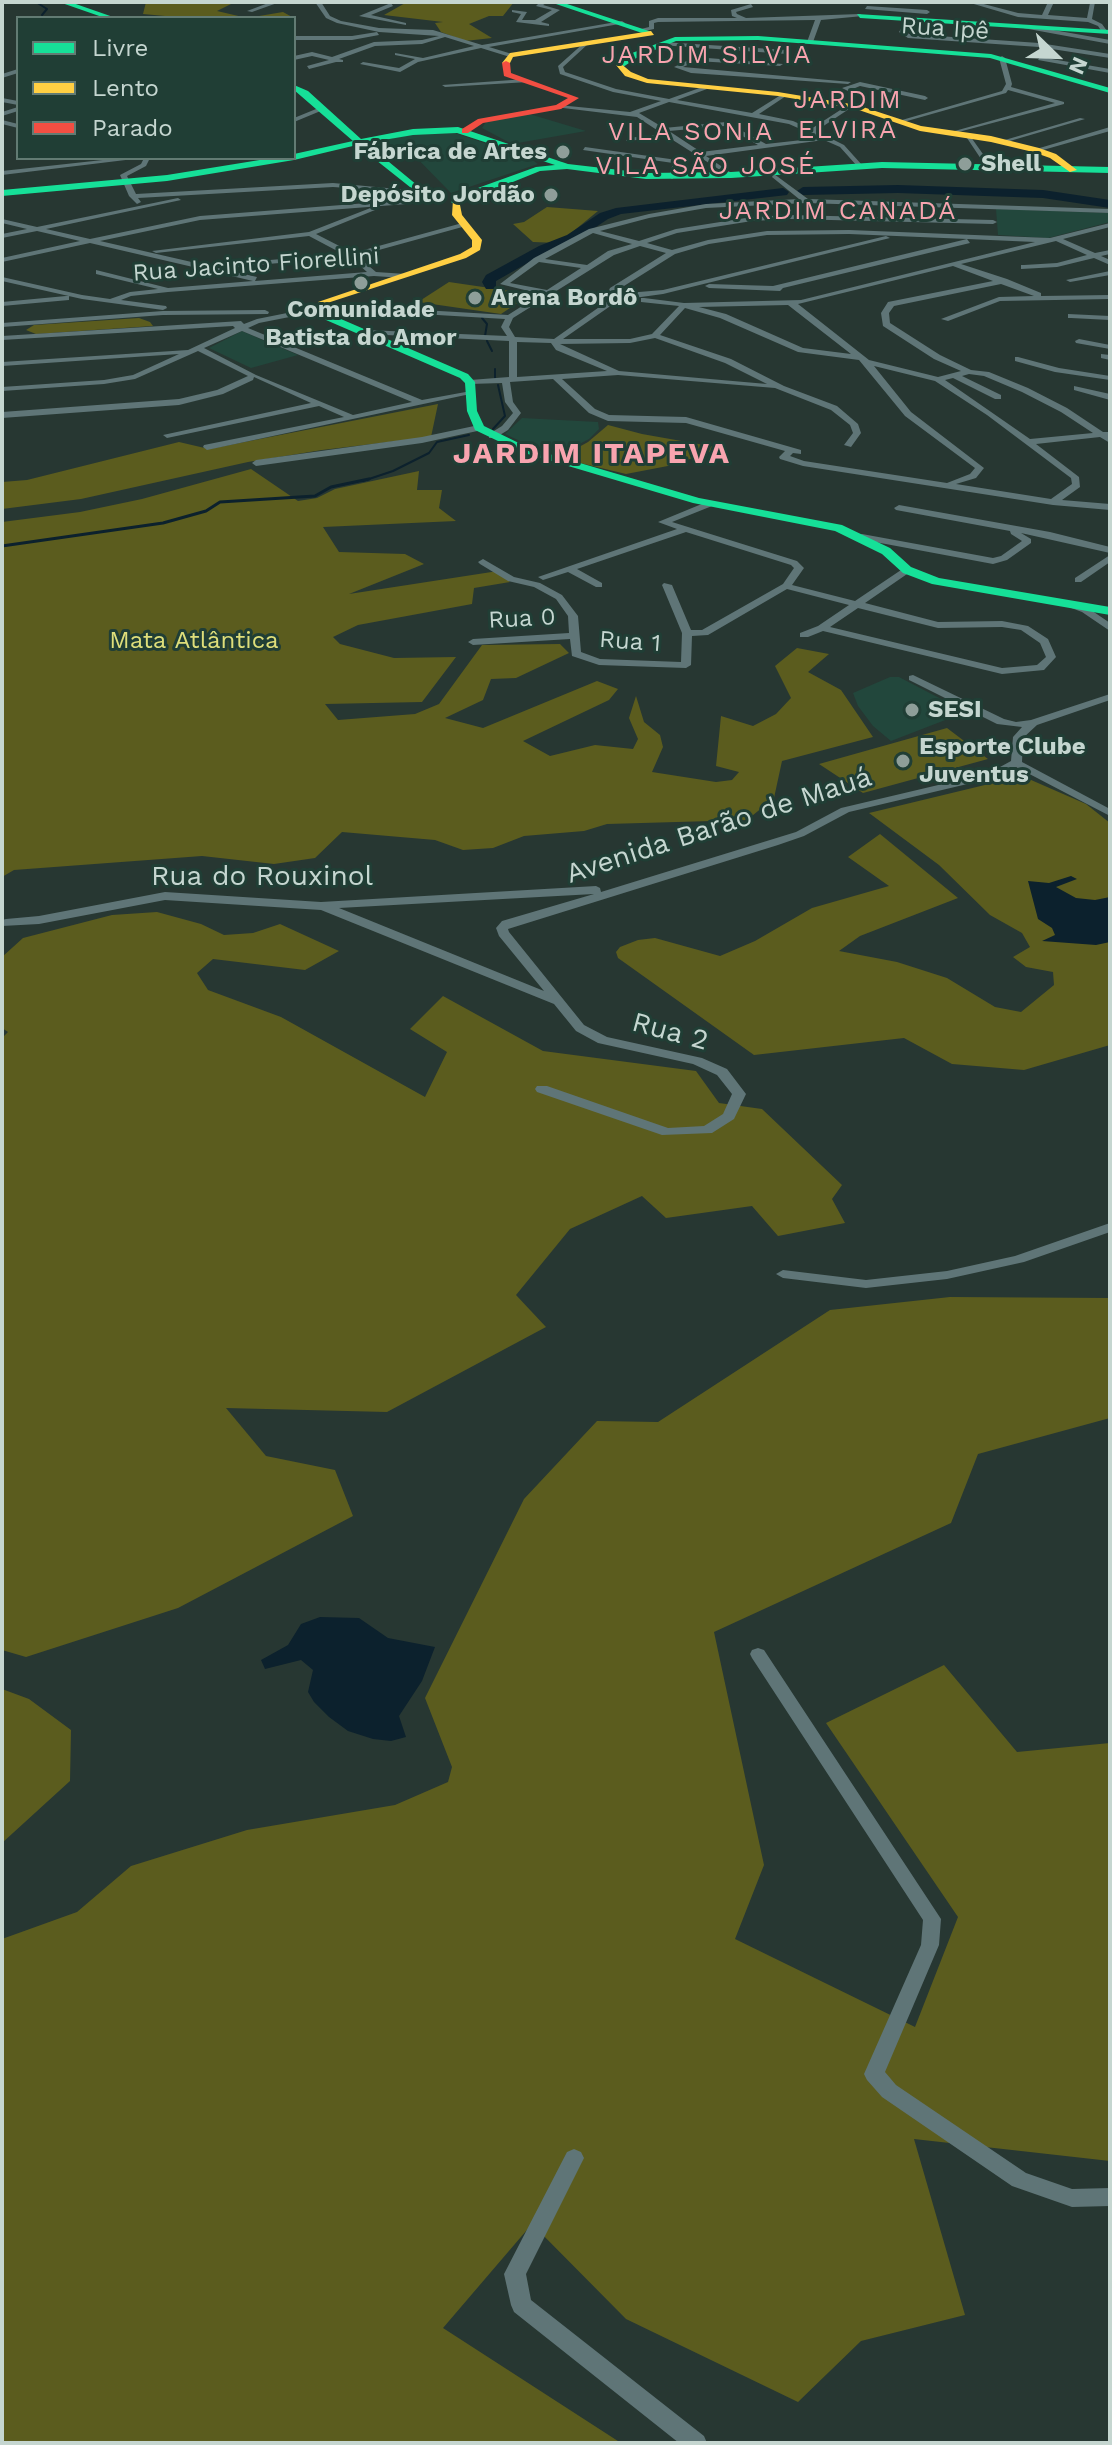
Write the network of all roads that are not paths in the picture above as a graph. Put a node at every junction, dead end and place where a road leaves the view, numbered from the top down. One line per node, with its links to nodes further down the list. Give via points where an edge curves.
1 (63, 2): 18 (street)
2 (277, 2): 13 (street)
3 (318, 2): 25 (street, via 328,17)
4 (970, 2): 12 (street)
5 (1006, 2): 12 (street)
6 (1051, 2): 20 (street)
7 (546, 3): 14 (street); 17 (street); 24 (street, via 557,10)
8 (1093, 3): 31 (street)
9 (391, 5): 16 (street)
10 (751, 6): 22 (street, via 732,13)
11 (867, 9): 15 (street); 21 (street); 39 (street)
12 (1001, 9): 20 (street)
13 (250, 11)
14 (514, 11): 19 (street); 24 (street, via 525,13 518,21)
15 (927, 12)
16 (365, 15): 25 (street); 30 (street)
17 (603, 15): 23 (street); 27 (street)
18 (106, 16)
19 (500, 17)
20 (1044, 17): 31 (street)
21 (819, 18): 22 (street); 38 (street)
22 (748, 20): 34 (street, via 655,20 651,23)
23 (573, 21)
24 (537, 22): 28 (street)
25 (343, 23): 29 (street)
26 (560, 23): 28 (street)
27 (622, 23): 34 (street); 37 (street)
28 (547, 25): 37 (street, via 522,30)
29 (379, 30): 30 (street); 35 (street, via 352,38)
30 (418, 30): 33 (street)
31 (1103, 31): 39 (street, via 1025,27)
32 (508, 33): 37 (street, via 495,35)
33 (446, 36): 40 (street); 47 (street, via 374,44)
34 (657, 37): 36 (street); 38 (street, Rua Ipê); 60 (street, via 618,66 647,81)
35 (296, 38)
36 (586, 43): 37 (street); 67 (street, via 560,67 562,73 609,89)
37 (522, 44): 40 (street); 40 (street); 55 (street, via 504,71)
38 (797, 45): 39 (street, Rua Ipê); 50 (street)
39 (991, 45): 42 (street); 58 (street, Rua Ipê); 61 (street)
40 (478, 47): 45 (street)
41 (397, 54): 45 (street)
42 (1110, 56)
43 (296, 58): 47 (street, via 312,54)
44 (378, 59): 49 (street)
45 (422, 59): 49 (street)
46 (1040, 59): 52 (street)
47 (337, 60): 51 (street)
48 (363, 64): 49 (street, via 400,70)
49 (409, 64)
50 (780, 64): 63 (street); 63 (street, via 695,59 677,67)
51 (309, 67)
52 (1110, 71)
53 (1110, 78): 58 (street)
54 (809, 80): 63 (street); 63 (street); 65 (street)
55 (526, 81): 59 (street); 68 (street, via 575,97)
56 (2, 82): 57 (street)
57 (13, 84)
58 (1085, 84): 64 (street, Rua Ipê)
59 (445, 85)
60 (705, 88): 63 (street); 67 (street)
61 (1009, 88): 76 (street); 82 (street, via 1062,103)
62 (296, 89): 69 (street)
63 (778, 89): 65 (street); 72 (street)
64 (1110, 91)
65 (849, 92): 66 (street, via 845,88 860,84); 76 (street); 80 (street)
66 (925, 98)
67 (670, 100): 70 (street); 71 (street)
68 (558, 107): 71 (street); 78 (street, via 491,119)
69 (321, 109): 73 (street); 85 (street)
70 (726, 112): 72 (street); 75 (street)
71 (633, 113): 79 (street)
72 (754, 115): 80 (street, via 791,122)
73 (296, 119)
74 (1082, 119): 86 (street)
75 (718, 122): 79 (street); 88 (street)
76 (898, 122): 82 (street)
77 (1110, 129): 90 (street)
78 (465, 131): 85 (street, via 413,132); 98 (street)
79 (667, 132): 83 (street); 91 (street)
80 (809, 133): 84 (street)
81 (618, 134): 83 (street)
82 (961, 134): 86 (street); 100 (street)
83 (628, 140): 87 (street)
84 (824, 140): 88 (street); 97 (street, via 847,150)
85 (359, 142): 92 (street); 109 (street)
86 (1001, 142): 90 (street)
87 (634, 147)
88 (766, 147): 91 (street)
89 (585, 149): 107 (street, via 677,162)
90 (1036, 150): 102 (street)
91 (703, 154): 105 (street)
92 (296, 157)
93 (42, 160): 101 (street)
94 (121, 160): 101 (street)
95 (146, 160): 110 (street, via 123,175)
96 (278, 160): 110 (street)
97 (859, 165): 99 (street); 100 (street)
98 (563, 167): 106 (street, via 648,181); 107 (street); 111 (street, via 521,176)
99 (826, 170): 100 (street); 105 (street); 106 (street)
100 (992, 170): 102 (street)
101 (22, 171): 104 (street)
102 (1073, 171): 103 (street)
103 (1110, 171)
104 (2, 173)
105 (731, 175): 107 (street)
106 (774, 176): 112 (street)
107 (672, 177)
108 (2, 193): 110 (street)
109 (409, 194): 110 (street, via 328,190); 110 (street, via 333,185); 111 (street); 114 (street)
110 (135, 198): 124 (street, via 121,212)
111 (458, 200): 122 (street, via 456,212)
112 (806, 201): 113 (street); 115 (street)
113 (878, 203): 116 (street); 118 (street)
114 (379, 204): 128 (street); 135 (street, via 200,218)
115 (734, 204): 119 (street); 125 (street, via 661,213)
116 (992, 207): 117 (street); 121 (street)
117 (1110, 211)
118 (878, 218): 119 (street); 121 (street); 127 (street)
119 (752, 219): 126 (street); 136 (street)
120 (2, 221): 124 (street)
121 (993, 222): 132 (street)
122 (463, 224): 140 (street); 156 (street, via 477,240 477,248)
123 (1110, 225): 133 (street)
124 (37, 229): 130 (street); 135 (street)
125 (592, 231): 136 (street); 144 (street)
126 (767, 233): 127 (street); 134 (street); 138 (street)
127 (878, 233): 129 (street)
128 (310, 234): 137 (street); 140 (street)
129 (894, 234): 131 (street); 142 (street)
130 (2, 236)
131 (982, 237): 132 (street); 147 (street)
132 (995, 237): 133 (street)
133 (1054, 239): 141 (street); 149 (street)
134 (776, 240)
135 (89, 241): 137 (street); 143 (street)
136 (636, 242): 138 (street); 151 (street)
137 (144, 252): 150 (street)
138 (672, 252): 168 (street, via 613,290 611,295)
139 (1110, 252): 141 (street)
140 (352, 255): 150 (street); 155 (street)
141 (1097, 255): 148 (street); 152 (street)
142 (799, 259): 145 (street); 161 (street)
143 (2, 260)
144 (537, 260): 151 (street); 165 (street, via 504,284)
145 (831, 260)
146 (847, 260): 147 (street)
147 (879, 261): 149 (street); 162 (street)
148 (1110, 263)
149 (951, 265): 159 (street); 164 (street)
150 (209, 267): 160 (street)
151 (587, 267): 165 (street)
152 (1024, 267)
153 (99, 272): 163 (street)
154 (1110, 273): 158 (street)
155 (374, 274): 156 (street, Rua Jacinto Fiorellini); 160 (street, Rua Jacinto Fiorellini)
156 (403, 276): 175 (street)
157 (2, 279): 166 (street)
158 (1070, 280)
159 (1004, 281): 169 (street); 200 (street, via 891,304 885,313 886,324)
160 (266, 282): 163 (street, Rua Jacinto Fiorellini)
161 (692, 285): 162 (street); 168 (street)
162 (772, 289): 164 (street)
163 (168, 290): 170 (street, Rua Jacinto Fiorellini)
164 (844, 291): 172 (street)
165 (548, 293): 179 (street)
166 (82, 297): 170 (street); 173 (street)
167 (1110, 297): 169 (street)
168 (620, 298): 174 (street); 194 (street)
169 (1045, 298): 181 (street, via 999,299)
170 (113, 300): 171 (street)
171 (135, 303): 176 (street); 177 (street)
172 (791, 303): 174 (street); 198 (street)
173 (2, 304)
174 (684, 305): 189 (street); 198 (street, via 737,320 792,348)
175 (328, 307): 176 (street); 179 (street); 182 (street); 188 (street)
176 (183, 312): 177 (street)
177 (151, 315): 183 (street); 186 (street)
178 (1071, 316): 180 (street)
179 (510, 317): 191 (street, via 505,324)
180 (1110, 318)
181 (945, 319)
182 (257, 321): 185 (street); 187 (street)
183 (18, 324): 184 (street); 190 (street)
184 (2, 325)
185 (243, 326): 187 (street); 215 (street)
186 (179, 327): 187 (street); 190 (street)
187 (224, 327): 196 (street)
188 (366, 332): 191 (street); 208 (street, via 455,371)
189 (655, 336): 194 (street); 209 (street, via 728,361)
190 (22, 337): 192 (street)
191 (511, 337): 194 (street); 207 (street)
192 (2, 338)
193 (1079, 341): 195 (street)
194 (554, 342): 201 (street)
195 (1109, 346)
196 (194, 350): 199 (street); 203 (street); 211 (street, via 153,371 118,380)
197 (1018, 359): 205 (street)
198 (864, 360): 206 (street); 227 (street, via 908,414 980,468 973,476)
199 (2, 364)
200 (969, 372): 202 (street); 222 (street, via 1025,390)
201 (618, 373): 204 (street); 209 (street)
202 (953, 375): 206 (street); 212 (street)
203 (253, 376): 214 (street); 216 (street, via 205,396)
204 (556, 378): 207 (street); 227 (street, via 592,411 608,418 686,420 792,450 783,457)
205 (1110, 378)
206 (938, 379): 223 (street)
207 (510, 380): 208 (street); 220 (street, via 509,402 517,413 505,428)
208 (470, 387): 215 (street); 220 (street, via 472,411)
209 (781, 388): 224 (street, via 845,416 857,433)
210 (1077, 388): 213 (street)
211 (2, 389)
212 (998, 397)
213 (1110, 397)
214 (322, 403): 218 (street); 221 (street)
215 (422, 403): 218 (street)
216 (96, 410): 217 (street); 219 (street)
217 (2, 415)
218 (352, 418): 225 (street)
219 (99, 423)
220 (486, 432): 226 (street); 229 (street, via 557,461)
221 (167, 435)
222 (1108, 436): 223 (street)
223 (1028, 442): 228 (street, via 1077,481)
224 (848, 445)
225 (207, 447)
226 (256, 463)
227 (945, 484): 228 (street)
228 (1053, 502): 230 (street)
229 (709, 504): 233 (street, via 663,522); 234 (street, via 814,522)
230 (1110, 507)
231 (899, 508): 232 (street)
232 (1007, 529): 234 (street, via 1028,541 998,560); 235 (street)
233 (684, 530): 238 (street); 244 (street, via 794,563 797,574)
234 (862, 537): 239 (street)
235 (1110, 550)
236 (1110, 558): 241 (street)
237 (483, 562): 253 (street, Rua 1, via 559,597 573,616)
238 (570, 569): 240 (street); 242 (street)
239 (907, 570): 245 (street, via 960,586); 246 (street)
240 (543, 577)
241 (1078, 580)
242 (599, 585)
243 (667, 585): 251 (street)
244 (786, 586): 246 (street); 251 (street, via 704,633)
245 (1069, 604): 247 (street); 250 (street)
246 (857, 605): 249 (street); 249 (street, via 938,625 1024,628 1044,641 1050,661 1028,670 1002,671)
247 (1110, 611)
248 (471, 626): 253 (street, Rua 0, via 473,646)
249 (822, 628): 252 (street)
250 (1110, 628)
251 (687, 633): 253 (street, Rua 1, via 686,665 589,660 576,654)
252 (804, 635)
253 (573, 636)
254 (913, 678): 256 (street)
255 (1110, 697): 257 (street)
256 (1001, 722): 257 (street); 258 (street)
257 (1033, 723): 258 (street)
258 (1016, 742): 259 (street)
259 (1016, 763): 260 (street); 261 (street, Avenida Barão de Mauá, via 993,775 845,810 787,839)
260 (1110, 813)
261 (591, 893): 263 (street, Rua do Rouxinol); 268 (street, Avenida Barão de Mauá, via 502,928)
262 (165, 896): 264 (street, Rua do Rouxinol); 266 (street, Rua do Rouxinol); 267 (street)
263 (371, 902): 264 (street, Rua do Rouxinol); 265 (street, via 356,911)
264 (321, 906): 265 (street)
265 (356, 919): 269 (street)
266 (6, 923)
267 (26, 929)
268 (543, 982): 269 (street); 270 (street, Avenida Barão de Mauá)
269 (529, 988): 270 (street)
270 (561, 1004): 271 (street, Rua 2, via 592,1036 697,1061 722,1072 739,1094 729,1116 707,1130 667,1132)
271 (542, 1089)
272 (1110, 1227): 273 (street, via 1019,1259 947,1275 866,1284)
273 (783, 1274)
274 (758, 1654): 276 (street, via 932,1919 930,1945 874,2074 889,2091 1019,2180 1072,2198)
275 (574, 2158): 277 (street, via 515,2274 522,2305)
276 (1110, 2197)
277 (696, 2443)

